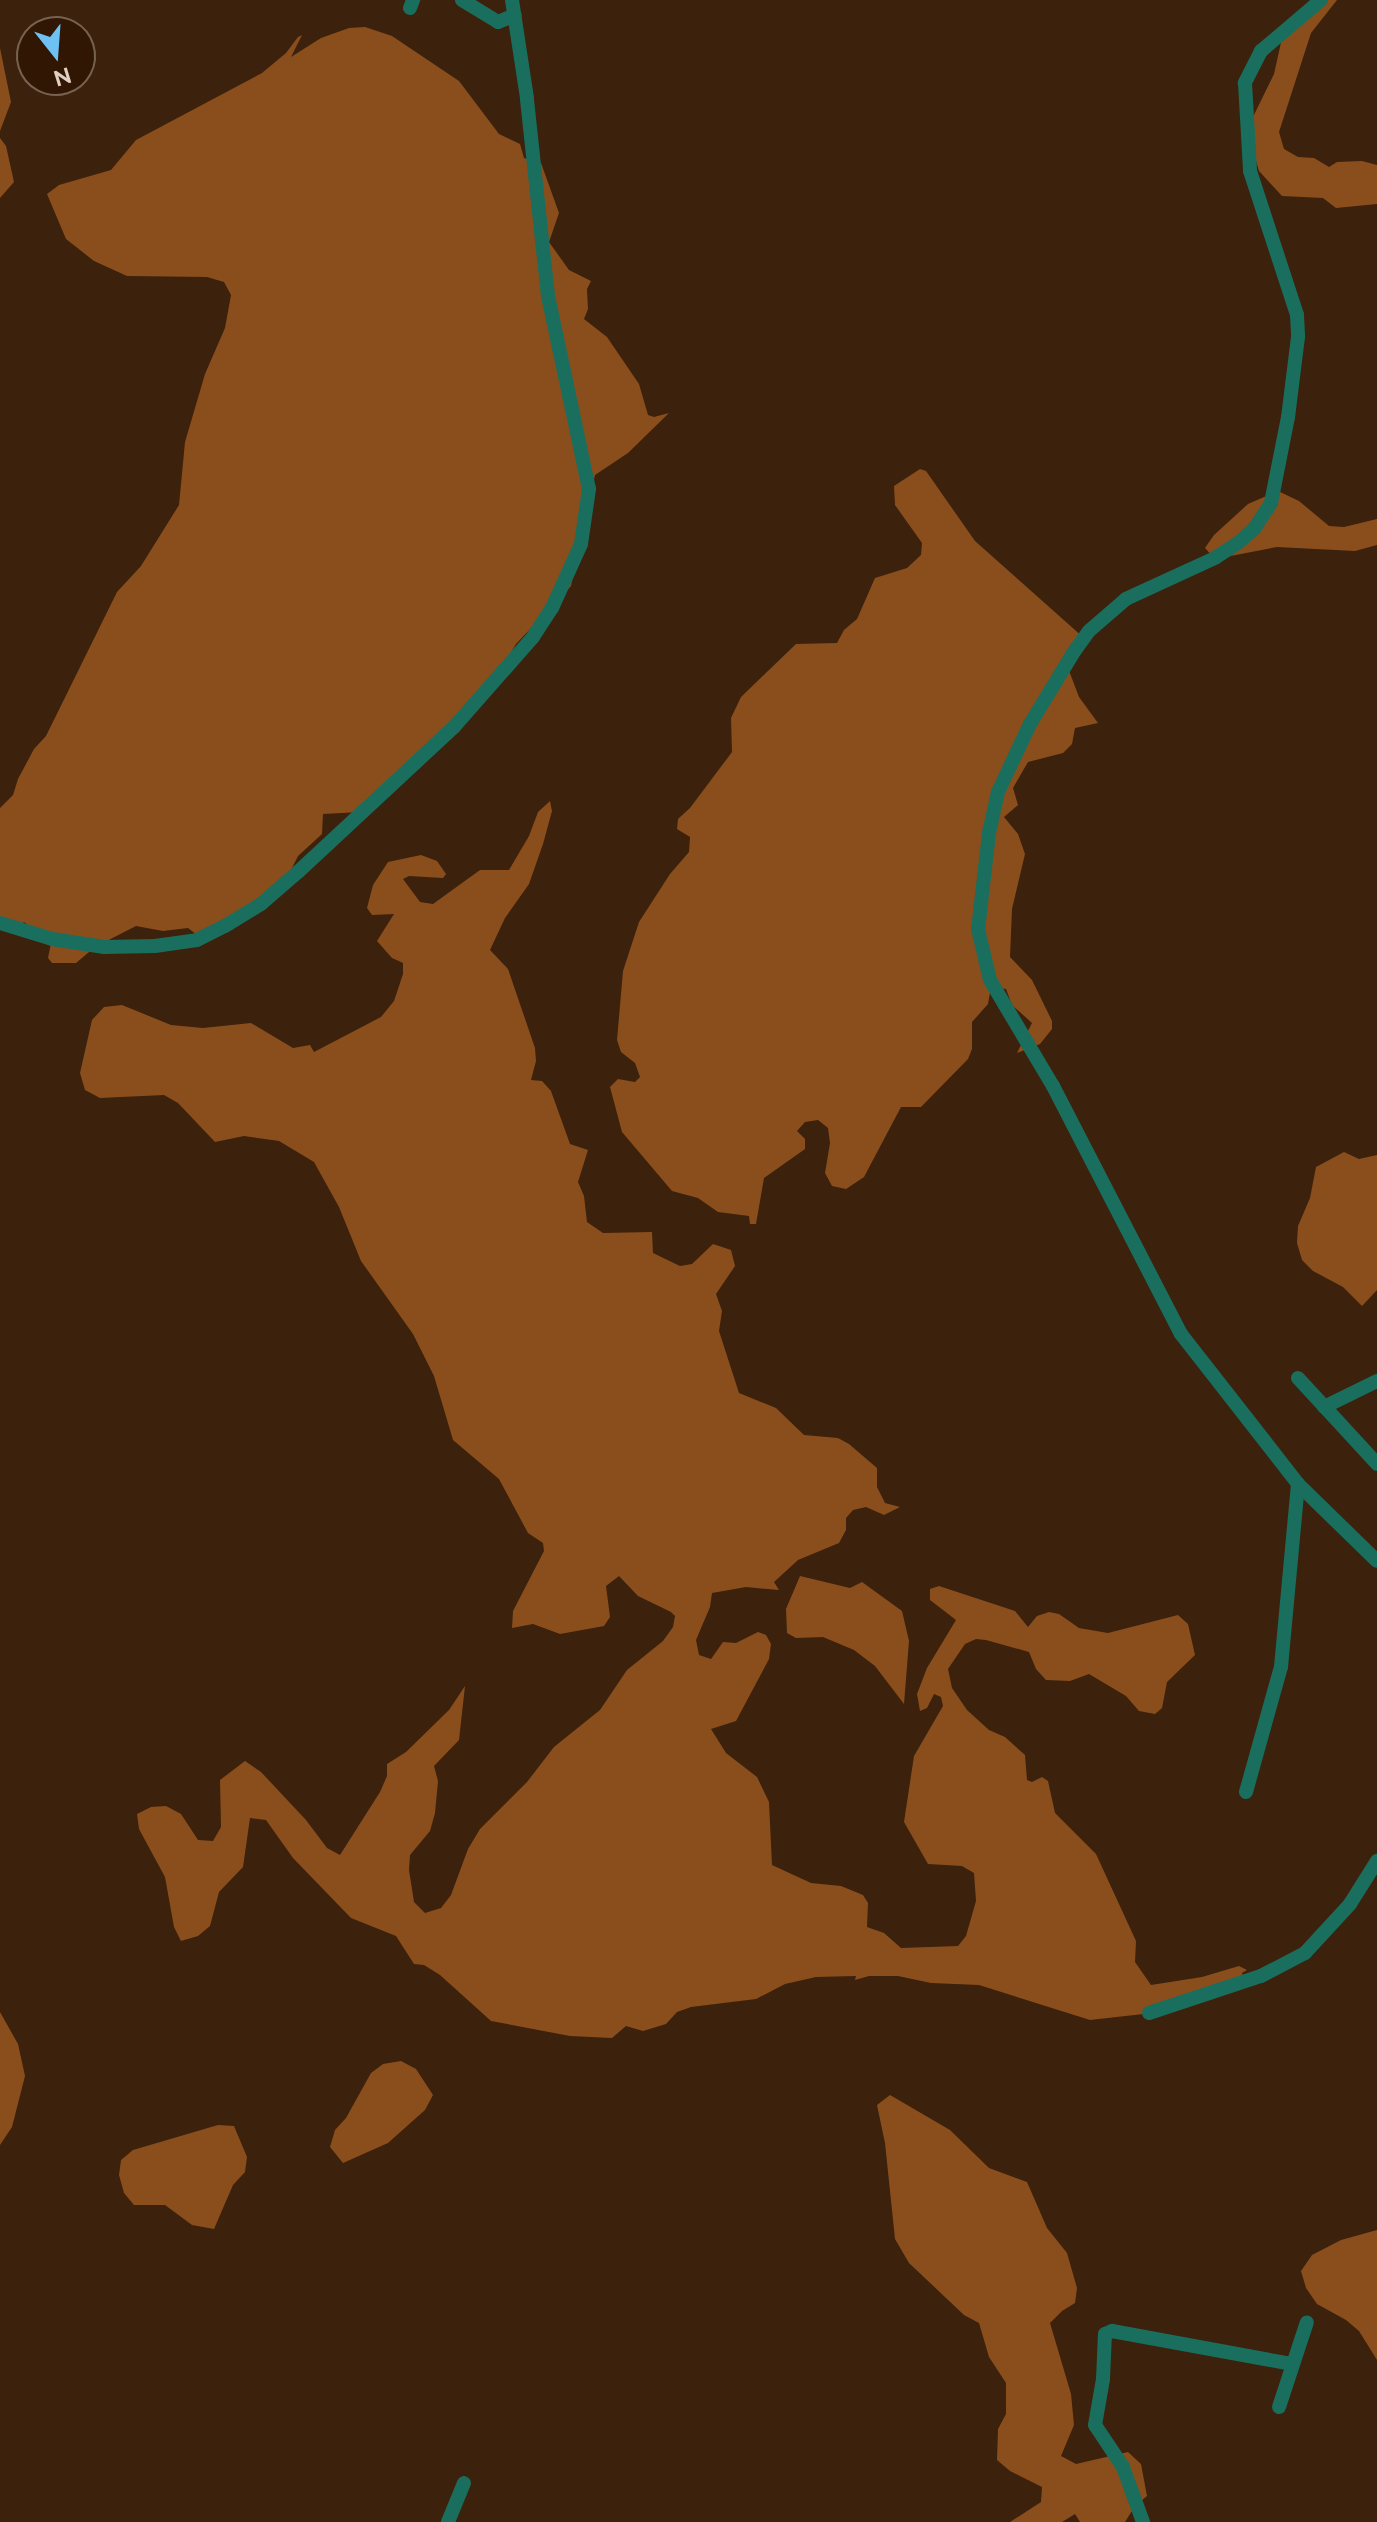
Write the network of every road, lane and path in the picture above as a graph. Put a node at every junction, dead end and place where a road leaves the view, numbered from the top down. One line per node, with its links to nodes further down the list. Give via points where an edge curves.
1 (462, 0): 3 (street, via 498,22)
2 (1321, 0): 9 (street, via 1261,51 1245,83 1250,171 1297,315 1288,417 1271,503 1238,543 1126,599 1075,650 1030,724 998,792 978,929 990,980 1053,1086 1181,1334)
3 (514, 7): 4 (street, via 548,296 589,489 581,544 552,608 454,727 299,871 225,926 197,940 104,947)
4 (0, 923)
5 (1298, 1378): 7 (street)
6 (1377, 1381): 7 (street)
7 (1324, 1407): 8 (street)
8 (1377, 1464)
9 (1298, 1484): 10 (street); 11 (street, via 1281,1667)
10 (1377, 1561)
11 (1246, 1792)
12 (1377, 1861): 13 (street, via 1350,1904 1305,1953 1261,1976)
13 (1149, 2013)
14 (1307, 2322): 15 (street)
15 (1291, 2364): 16 (street); 19 (street, via 1112,2331 1105,2334 1095,2425 1123,2467)
16 (1279, 2407)
17 (464, 2483): 18 (street)
18 (448, 2522)
19 (1143, 2522)

